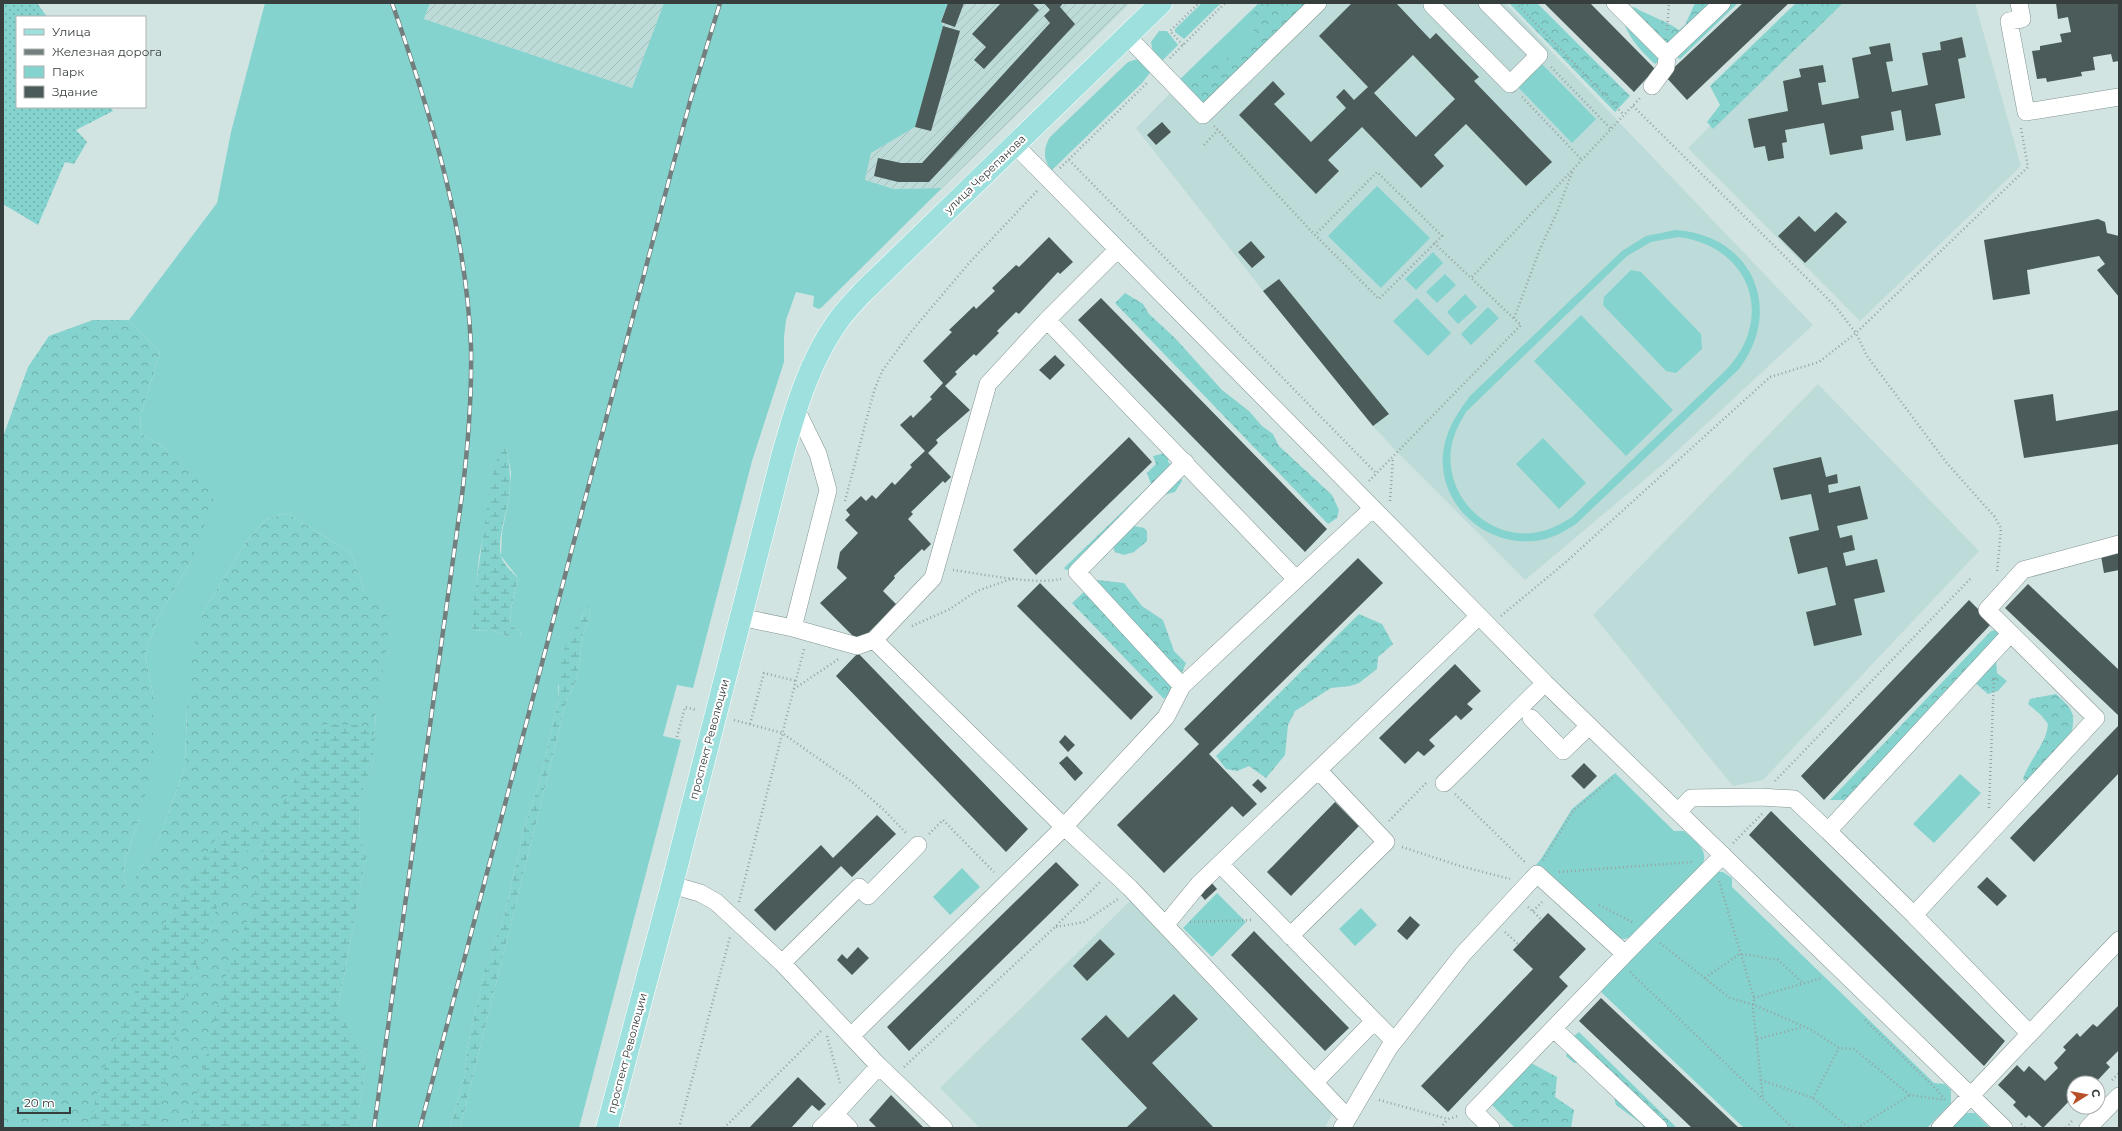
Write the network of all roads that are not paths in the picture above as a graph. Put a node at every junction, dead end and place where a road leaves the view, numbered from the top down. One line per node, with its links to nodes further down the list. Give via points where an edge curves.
1 (1161, 3): 8 (main road, улица Черепанова)
2 (1318, 3): 8 (street, via 1203,114)
3 (1434, 3): 4 (street, via 1432,5 1510,84 1539,55)
4 (1488, 3)
5 (1615, 3): 9 (street)
6 (1722, 3): 9 (street)
7 (2020, 3): 11 (street, via 2022,19 2009,21 2026,112)
8 (1127, 36): 12 (main road, улица Черепанова)
9 (1667, 55): 10 (street, via 1666,67)
10 (1652, 86)
11 (2119, 97)
12 (1015, 145): 13 (street); 15 (main road, улица Черепанова, via 862,293 838,320)
13 (1117, 250): 14 (street); 18 (street)
14 (1047, 320): 17 (street); 25 (street, via 988,384 933,578)
15 (818, 353): 16 (main road, проспект Революции)
16 (796, 408): 22 (main road, проспект Революции); 23 (street, via 818,454 828,490)
17 (1185, 462): 20 (street); 27 (street, via 1077,572)
18 (1381, 507): 20 (street); 21 (street)
19 (2119, 544): 24 (street, via 2023,570 1987,610)
20 (1296, 579): 27 (street)
21 (1479, 616): 26 (street); 30 (street)
22 (740, 617): 23 (street); 38 (main road, проспект Революции)
23 (793, 628): 25 (street, via 857,646)
24 (2010, 634): 34 (street); 39 (street, via 2096,718)
25 (874, 640): 33 (street)
26 (1545, 682): 29 (street); 31 (street)
27 (1182, 686): 33 (street, via 1166,717)
28 (1531, 718): 29 (street, via 1563,751)
29 (1589, 726): 32 (street)
30 (1318, 771): 37 (street); 41 (street, via 1382,837)
31 (1438, 780)
32 (1678, 812): 34 (street, via 1691,798 1794,799); 36 (street)
33 (1064, 826): 40 (street); 48 (street)
34 (1828, 831): 39 (street)
35 (918, 845): 44 (street, via 868,896 859,887)
36 (1726, 851): 43 (street); 52 (street)
37 (1220, 864): 40 (street, via 1199,884); 41 (street)
38 (672, 885): 44 (street, via 708,896); 56 (main road, проспект Революции)
39 (1914, 915): 47 (street)
40 (1167, 923): 51 (street)
41 (1290, 936): 45 (street)
42 (2119, 940): 47 (street)
43 (1622, 958): 46 (street); 49 (street, via 1538,871 1463,954)
44 (782, 963): 48 (street)
45 (1374, 1022): 49 (street); 51 (street)
46 (1554, 1028): 60 (street, via 1474,1111); 61 (street)
47 (2029, 1033): 52 (street)
48 (851, 1036): 50 (street)
49 (1394, 1041): 55 (street)
50 (879, 1066): 54 (street); 59 (street)
51 (1315, 1082): 55 (street)
52 (1970, 1095): 62 (street); 63 (street)
53 (2119, 1096): 64 (street)
54 (840, 1108): 57 (street); 58 (street)
55 (1344, 1122)
56 (607, 1128)
57 (821, 1128)
58 (849, 1128)
59 (944, 1128)
60 (1491, 1128)
61 (1659, 1128)
62 (1940, 1128)
63 (2004, 1128)
64 (2088, 1128)

